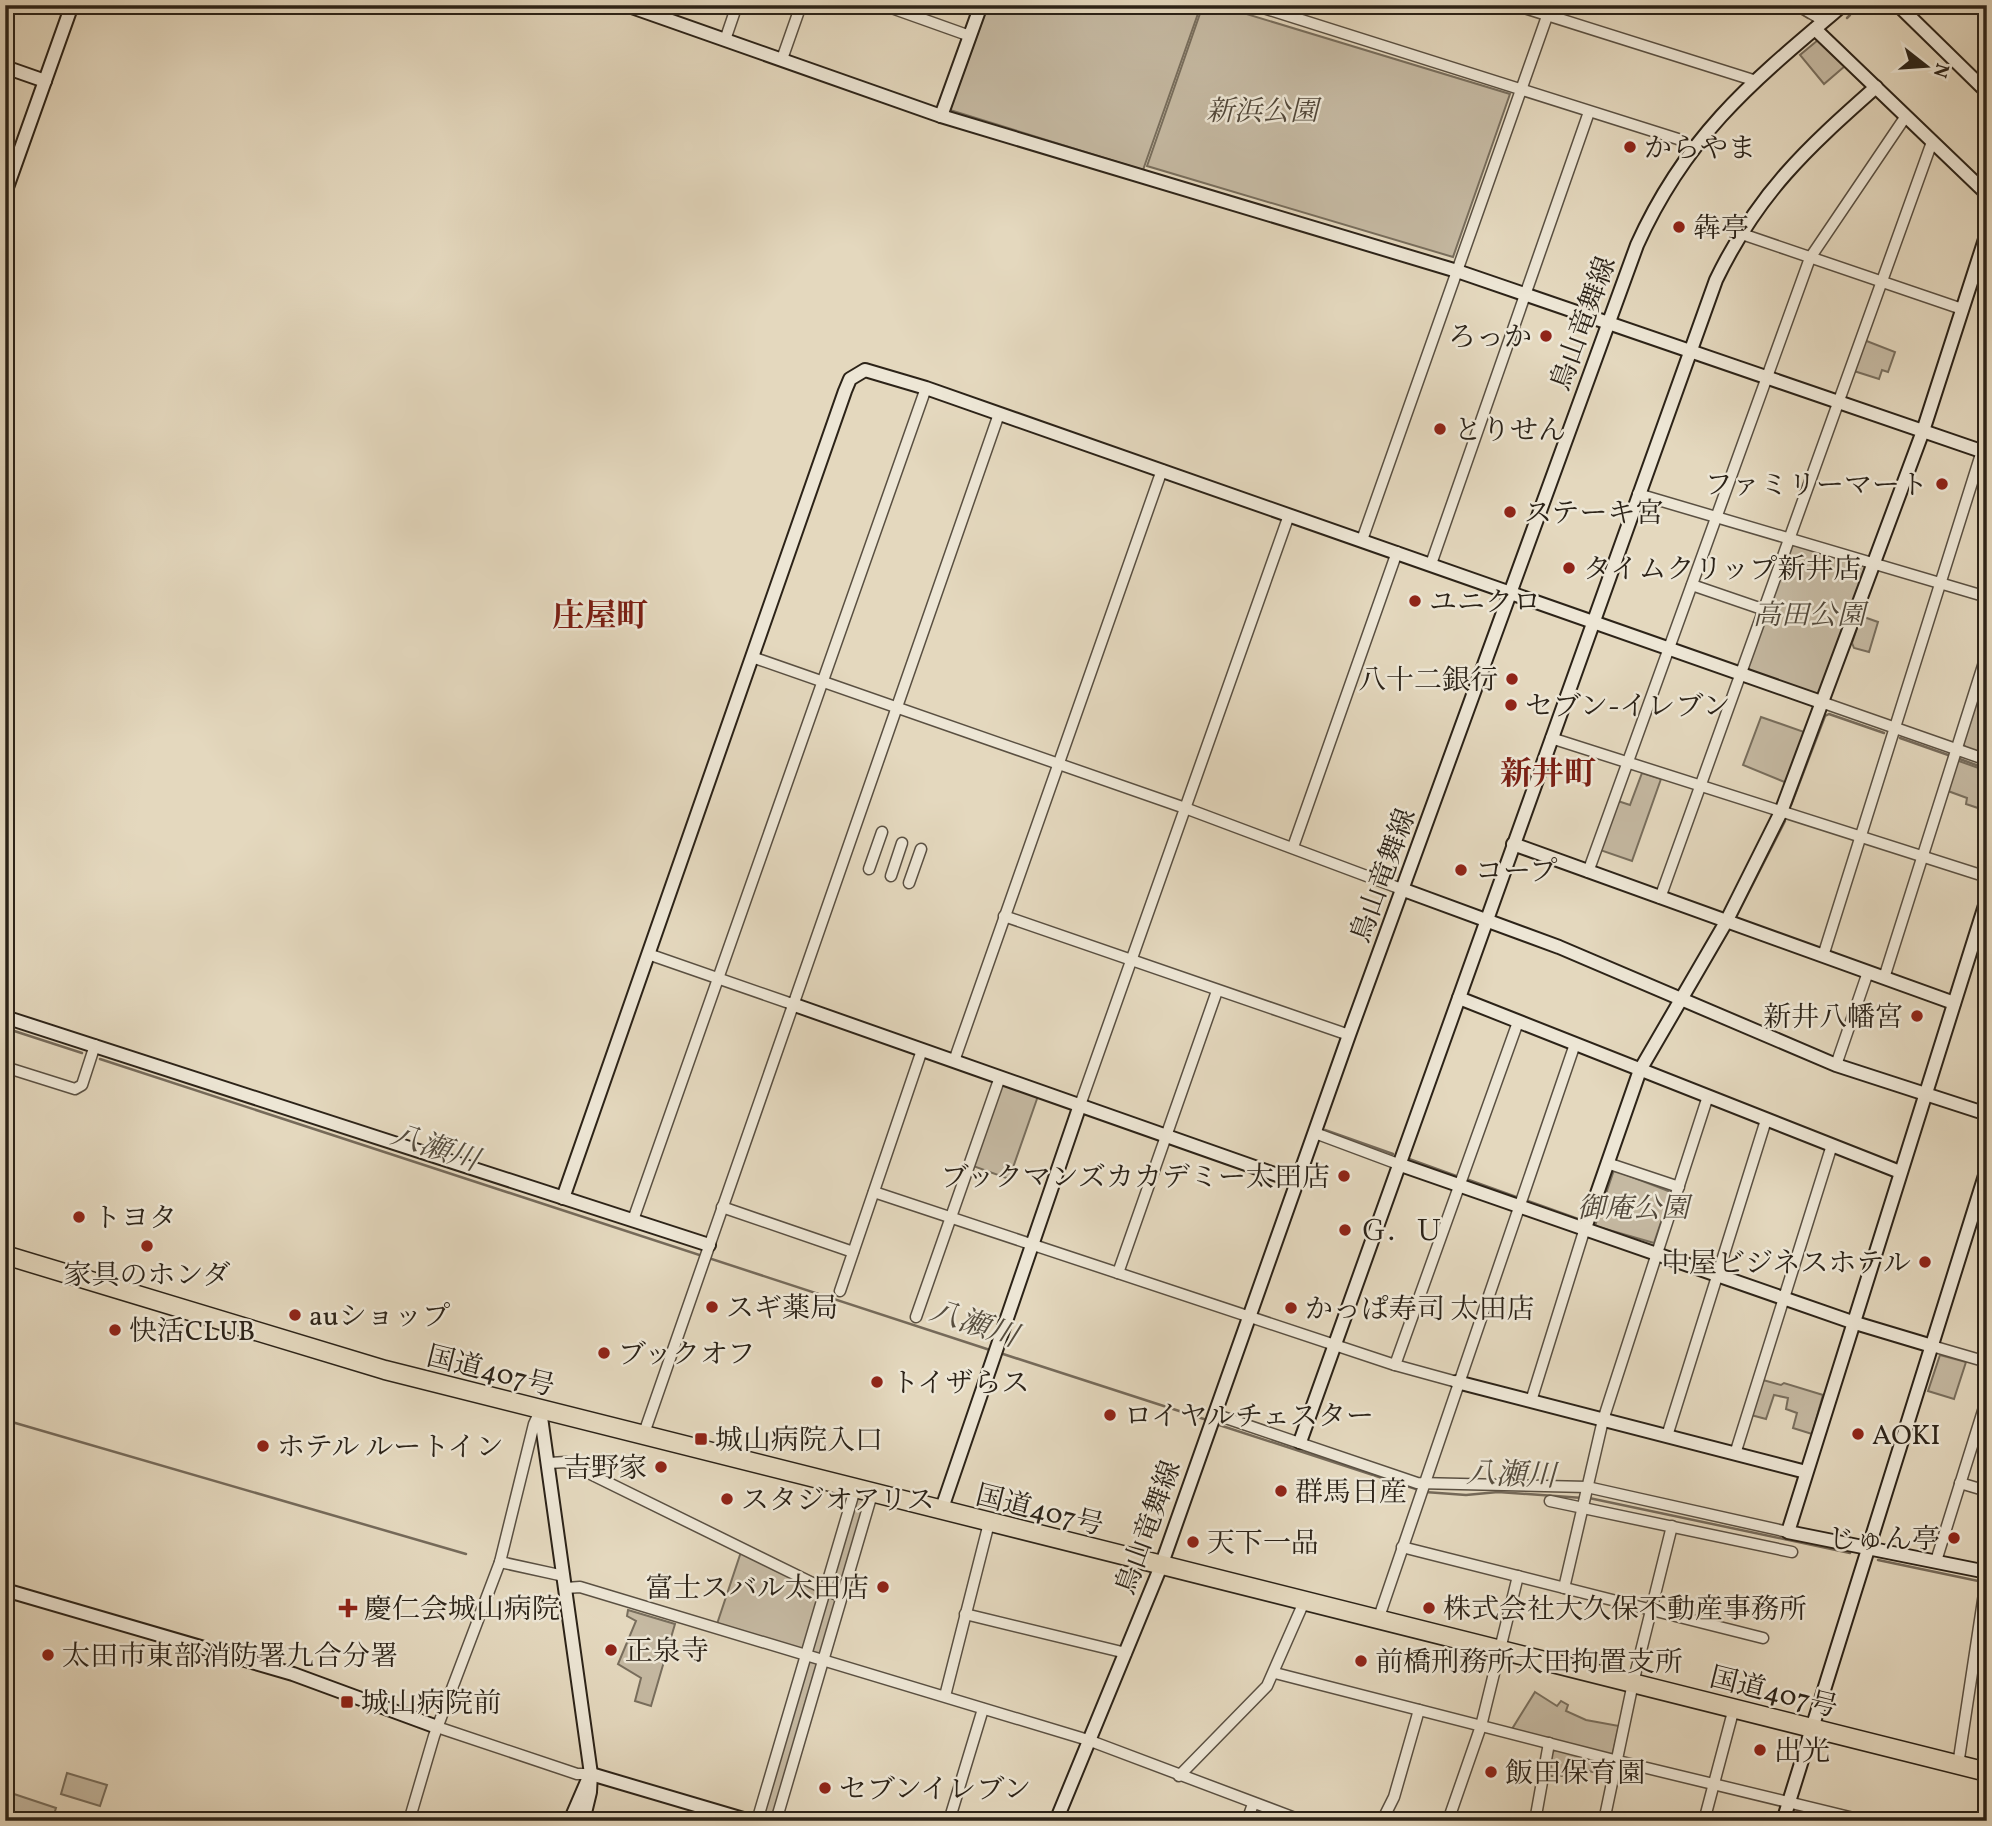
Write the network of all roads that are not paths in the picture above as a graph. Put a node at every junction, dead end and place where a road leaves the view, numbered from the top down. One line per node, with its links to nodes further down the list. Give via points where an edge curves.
1 (72, 5): 19 (street)
2 (626, 5): 15 (street)
3 (737, 5): 15 (street)
4 (801, 5): 16 (street)
5 (883, 5): 14 (street)
6 (981, 5): 14 (street)
7 (1254, 5): 21 (street)
8 (1516, 5): 12 (street)
9 (1797, 5): 13 (street)
10 (1843, 5): 13 (street, 鳥山竜舞線)
11 (1898, 5): 22 (street)
12 (1549, 10): 18 (street); 21 (street)
13 (1819, 25): 18 (street, 鳥山竜舞線); 20 (street)
14 (970, 36): 24 (street)
15 (726, 40): 16 (street)
16 (782, 59): 24 (street)
17 (5, 67): 19 (street)
18 (1753, 80): 27 (street, 鳥山竜舞線)
19 (45, 81): 28 (street)
20 (1877, 88): 25 (street); 30 (street, via 1808,147)
21 (1522, 90): 23 (street); 34 (street)
22 (1987, 92)
23 (1589, 112): 27 (street); 36 (street)
24 (942, 116): 34 (street)
25 (1906, 116): 26 (street); 32 (street)
26 (1932, 142): 29 (street); 35 (street)
27 (1692, 147): 38 (street, 鳥山竜舞線, via 1655,204)
28 (5, 192)
29 (1987, 194)
30 (1739, 233): 32 (street); 39 (street)
31 (1987, 233): 33 (street)
32 (1810, 258): 35 (street); 40 (street)
33 (1981, 270): 37 (street)
34 (1457, 271): 36 (street); 52 (street)
35 (1882, 282): 37 (street); 42 (street)
36 (1524, 294): 38 (street); 54 (street)
37 (1962, 309): 44 (street)
38 (1608, 324): 39 (street); 58 (street, 鳥山竜舞線)
39 (1689, 352): 40 (street); 48 (street)
40 (1766, 378): 42 (street); 50 (street)
41 (926, 388): 43 (street); 64 (street, via 874,370 850,379); 66 (street)
42 (1839, 402): 44 (street); 51 (street)
43 (999, 414): 47 (street); 68 (street)
44 (1923, 431): 46 (street); 55 (street)
45 (1987, 435): 46 (street)
46 (1984, 452): 56 (street)
47 (1161, 470): 49 (street); 74 (street)
48 (1638, 494): 50 (street); 61 (street)
49 (1289, 515): 52 (street); 76 (street)
50 (1715, 516): 51 (street); 57 (street)
51 (1790, 539): 55 (street); 60 (street)
52 (1362, 540): 53 (street)
53 (1397, 552): 54 (street); 82 (street)
54 (1431, 564): 58 (street)
55 (1875, 565): 56 (street); 67 (street)
56 (1940, 583): 59 (street); 69 (street)
57 (1692, 585): 60 (street); 62 (street)
58 (1509, 593): 61 (street); 90 (street, 鳥山竜舞線)
59 (1987, 597)
60 (1765, 610): 65 (street)
61 (1593, 622): 62 (street); 70 (street)
62 (1668, 649): 65 (street); 73 (street)
63 (1987, 653): 71 (street)
64 (752, 657): 66 (street); 96 (street)
65 (1741, 674): 67 (street); 75 (street)
66 (822, 681): 68 (street); 101 (street)
67 (1824, 703): 69 (street); 77 (street)
68 (896, 707): 74 (street); 106 (street)
69 (1894, 729): 71 (street); 79 (street)
70 (1551, 738): 73 (street); 81 (street)
71 (1957, 749): 72 (street); 84 (street)
72 (1987, 760)
73 (1628, 763): 75 (street); 86 (street)
74 (1057, 765): 76 (street); 93 (street)
75 (1701, 786): 77 (street); 91 (street)
76 (1185, 808): 82 (street); 98 (street)
77 (1781, 812): 79 (street); 95 (street)
78 (882, 832): 85 (street)
79 (1860, 837): 84 (street); 97 (street)
80 (902, 843): 87 (street)
81 (1513, 844): 86 (street); 94 (street)
82 (1293, 847): 90 (street)
83 (921, 849): 89 (street)
84 (1923, 856): 88 (street); 100 (street)
85 (869, 869)
86 (1588, 872): 91 (street)
87 (891, 877)
88 (1987, 877)
89 (909, 883)
90 (1404, 890): 94 (street); 109 (street, 鳥山竜舞線)
91 (1660, 898): 95 (street)
92 (1987, 898): 105 (street)
93 (1004, 916): 98 (street); 113 (street)
94 (1486, 920): 103 (street); 104 (street)
95 (1726, 922): 97 (street); 104 (street)
96 (648, 954): 101 (street); 134 (street)
97 (1823, 956): 99 (street)
98 (1131, 961): 102 (street); 120 (street)
99 (1868, 972): 100 (street); 114 (street)
100 (1884, 978): 105 (street)
101 (717, 979): 106 (street); 138 (street)
102 (1217, 991): 109 (street); 124 (street)
103 (1459, 998): 108 (street); 127 (street)
104 (1681, 999): 114 (street); 116 (street)
105 (1954, 1003): 118 (street)
106 (792, 1004): 112 (street); 136 (street)
107 (5, 1017): 111 (street)
108 (1518, 1022): 110 (street); 131 (street)
109 (1349, 1035): 123 (street, 鳥山竜舞線)
110 (1575, 1044): 116 (street); 135 (street)
111 (95, 1045): 115 (street, via 79,1088); 134 (street)
112 (922, 1049): 113 (street); 133 (street)
113 (954, 1060): 117 (street)
114 (1836, 1065): 118 (street)
115 (5, 1067)
116 (1640, 1070): 119 (street); 126 (street)
117 (1000, 1077): 120 (street); 137 (street)
118 (1925, 1094): 121 (street); 129 (street)
119 (1708, 1096): 122 (street); 132 (street)
120 (1080, 1105): 124 (street); 140 (street)
121 (1987, 1114)
122 (1766, 1119): 125 (street); 146 (street)
123 (1315, 1133): 127 (street); 130 (street, 鳥山竜舞線)
124 (1166, 1136): 130 (street); 145 (street)
125 (1832, 1145): 129 (street); 148 (street)
126 (1607, 1163): 132 (street); 139 (street)
127 (1398, 1164): 131 (street); 152 (street)
128 (1987, 1169): 153 (street)
129 (1900, 1172): 151 (street)
130 (1297, 1182): 149 (street, 鳥山竜舞線)
131 (1459, 1185): 135 (street); 155 (street)
132 (1678, 1187): 143 (street)
133 (874, 1192): 137 (street); 142 (street)
134 (563, 1198): 138 (street)
135 (1519, 1204): 139 (street); 156 (street)
136 (722, 1207): 141 (street); 142 (street)
137 (950, 1218): 140 (street); 150 (street)
138 (633, 1220): 141 (street)
139 (1585, 1227): 143 (street); 158 (street)
140 (1032, 1245): 145 (street); 175 (street)
141 (706, 1252): 162 (street)
142 (853, 1252): 147 (street)
143 (1657, 1253): 146 (street); 161 (street)
144 (5, 1255): 159 (highway, 国道407号, via 385,1370)
145 (1118, 1273): 149 (street)
146 (1718, 1274): 148 (street); 163 (street)
147 (840, 1291)
148 (1784, 1298): 151 (street); 166 (street)
149 (1250, 1316): 152 (street); 160 (street, 鳥山竜舞線)
150 (916, 1317)
151 (1852, 1322): 153 (street); 168 (street)
152 (1334, 1344): 155 (street); 164 (street)
153 (1931, 1346): 154 (street); 179 (street)
154 (1987, 1362)
155 (1395, 1365): 156 (street)
156 (1457, 1382): 158 (street); 169 (street)
157 (1987, 1398): 170 (street)
158 (1531, 1401): 161 (street)
159 (540, 1410): 162 (highway, 国道407号); 165 (street); 167 (street)
160 (1213, 1419): 164 (street); 184 (street, 鳥山竜舞線)
161 (1603, 1420): 163 (street); 173 (street)
162 (643, 1436): 171 (highway, 国道407号)
163 (1667, 1436): 166 (street)
164 (1300, 1442): 169 (street)
165 (527, 1454): 167 (street, via 534,1451); 183 (street)
166 (1735, 1454): 168 (street)
167 (548, 1460): 187 (street); 190 (street, via 566,1462)
168 (1806, 1472): 178 (street)
169 (1425, 1483): 173 (street); 180 (street)
170 (1960, 1483): 172 (street); 182 (street)
171 (864, 1491): 175 (highway, 国道407号); 190 (street); 191 (street)
172 (1987, 1491)
173 (1584, 1498): 174 (street); 177 (street); 178 (street); 188 (street)
174 (1550, 1501)
175 (941, 1511): 176 (highway, 国道407号)
176 (989, 1523): 184 (highway, 国道407号); 194 (street)
177 (1672, 1526): 181 (street); 193 (street)
178 (1788, 1532): 179 (street)
179 (1869, 1547): 182 (street); 211 (street)
180 (1402, 1548): 186 (street); 195 (street)
181 (1792, 1552)
182 (1936, 1561): 185 (street)
183 (500, 1562): 187 (street); 210 (street)
184 (1161, 1566): 192 (highway, 国道407号); 200 (street, 鳥山竜舞線)
185 (1987, 1574): 197 (street)
186 (1518, 1576): 188 (street); 199 (street)
187 (565, 1582): 201 (street); 217 (street)
188 (1564, 1588): 193 (street)
189 (5, 1590): 210 (street, via 293,1674)
190 (826, 1590): 191 (street); 201 (street)
191 (841, 1597): 202 (street)
192 (1304, 1602): 195 (highway, 国道407号); 203 (street)
193 (1653, 1609): 196 (street); 204 (street)
194 (965, 1614): 200 (street); 205 (street)
195 (1377, 1620): 199 (highway, 国道407号)
196 (1763, 1638)
197 (1975, 1641): 198 (street); 215 (street)
198 (1987, 1644)
199 (1500, 1650): 204 (highway, 国道407号); 209 (street)
200 (1126, 1653): 212 (street, 鳥山竜舞線)
201 (807, 1656): 202 (street); 227 (street)
202 (821, 1662): 205 (street); 228 (street)
203 (1275, 1673): 208 (street); 218 (street)
204 (1633, 1683): 206 (highway, 国道407号); 214 (street)
205 (945, 1696): 207 (street)
206 (1734, 1708): 211 (highway, 国道407号); 219 (street)
207 (983, 1709): 212 (street); 229 (street)
208 (1419, 1710): 209 (street); 233 (street, via 1394,1797)
209 (1481, 1726): 213 (street); 234 (street)
210 (438, 1727): 217 (street, via 574,1773); 223 (street)
211 (1810, 1727): 215 (highway, 国道407号); 220 (street)
212 (1088, 1740): 218 (street); 230 (street, 鳥山竜舞線)
213 (1549, 1743): 214 (street); 235 (street)
214 (1618, 1761): 219 (street); 236 (street)
215 (1958, 1765): 216 (highway, 国道407号)
216 (1987, 1772)
217 (591, 1774): 224 (street); 225 (street); 226 (street)
218 (1179, 1776): 221 (street)
219 (1715, 1784): 220 (street); 237 (street)
220 (1789, 1801): 222 (street); 238 (street)
221 (1253, 1804): 231 (street); 232 (street)
222 (1855, 1819): 239 (street)
223 (409, 1821)
224 (570, 1821)
225 (583, 1821)
226 (750, 1821)
227 (757, 1821)
228 (776, 1821)
229 (949, 1821)
230 (1056, 1821)
231 (1247, 1821)
232 (1303, 1821)
233 (1382, 1821)
234 (1448, 1821)
235 (1535, 1821)
236 (1604, 1821)
237 (1704, 1821)
238 (1783, 1821)
239 (1866, 1821)

